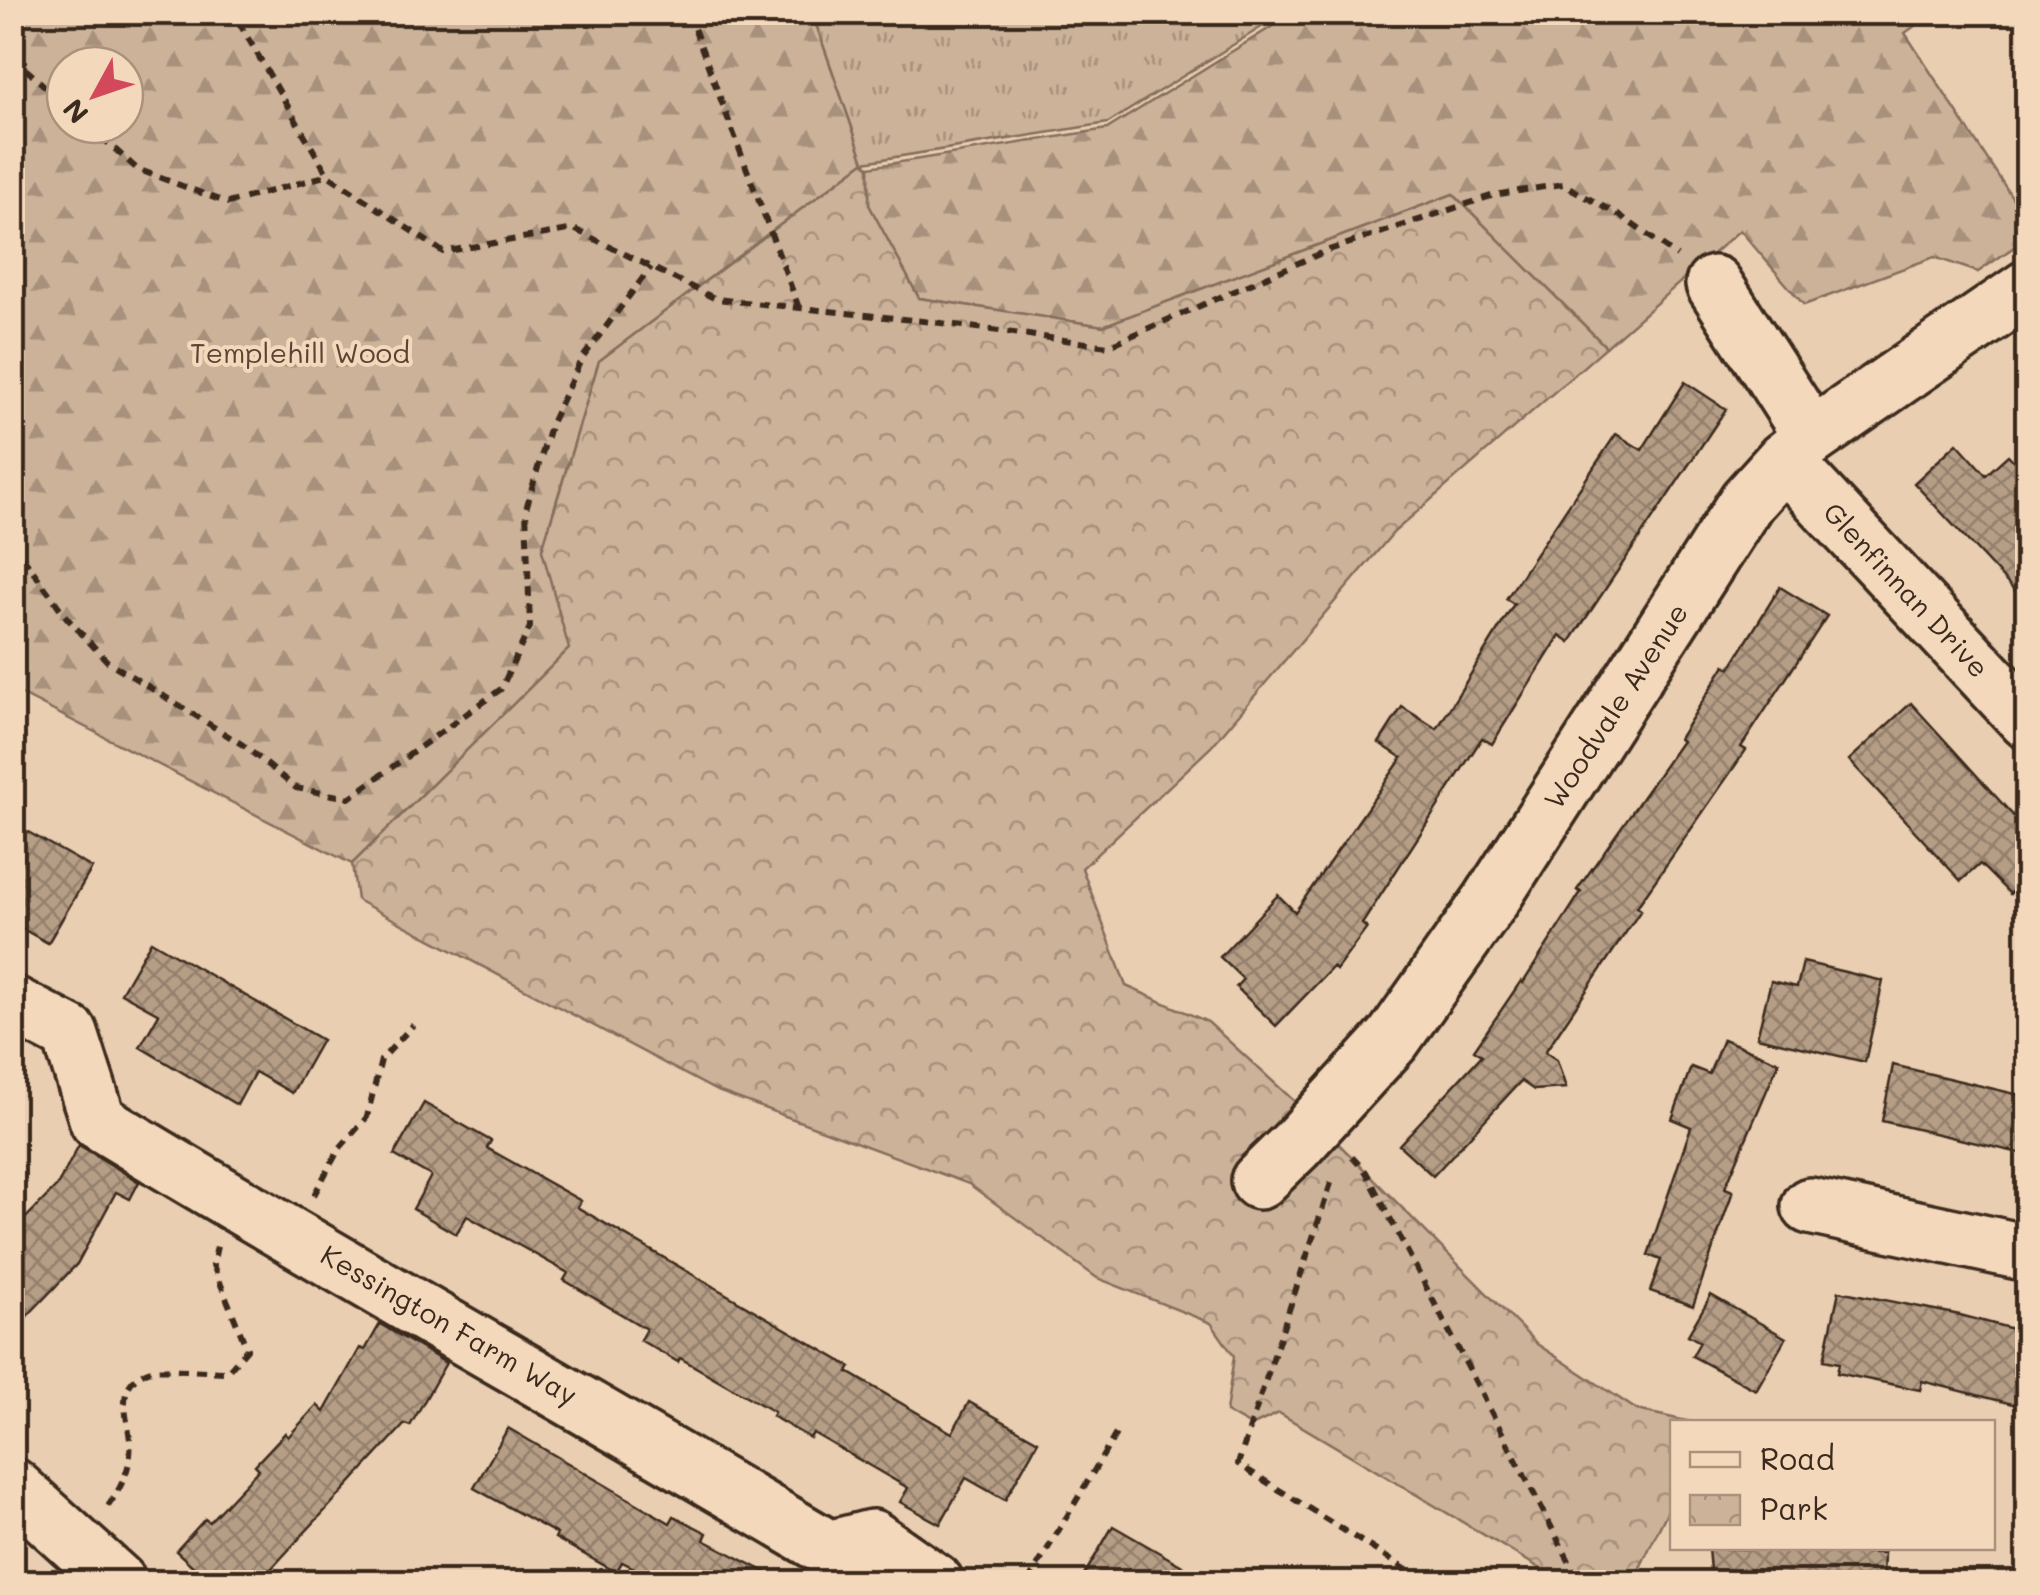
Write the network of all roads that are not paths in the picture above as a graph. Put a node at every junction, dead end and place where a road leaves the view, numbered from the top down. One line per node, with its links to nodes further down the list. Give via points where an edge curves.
1 (1714, 284): 3 (street, Glenfinnan Drive)
2 (2028, 288): 3 (street, Woodvale Avenue)
3 (1798, 449): 4 (street, Glenfinnan Drive); 6 (street, Woodvale Avenue, via 1747,501 1491,900 1393,1039)
4 (2028, 721)
5 (12, 1004): 11 (street, Kessington Farm Way, via 70,1034 98,1121 830,1549 872,1538)
6 (1290, 1149)
7 (1810, 1206): 8 (street)
8 (2028, 1253)
9 (12, 1486): 10 (street)
10 (118, 1582)
11 (935, 1582)

